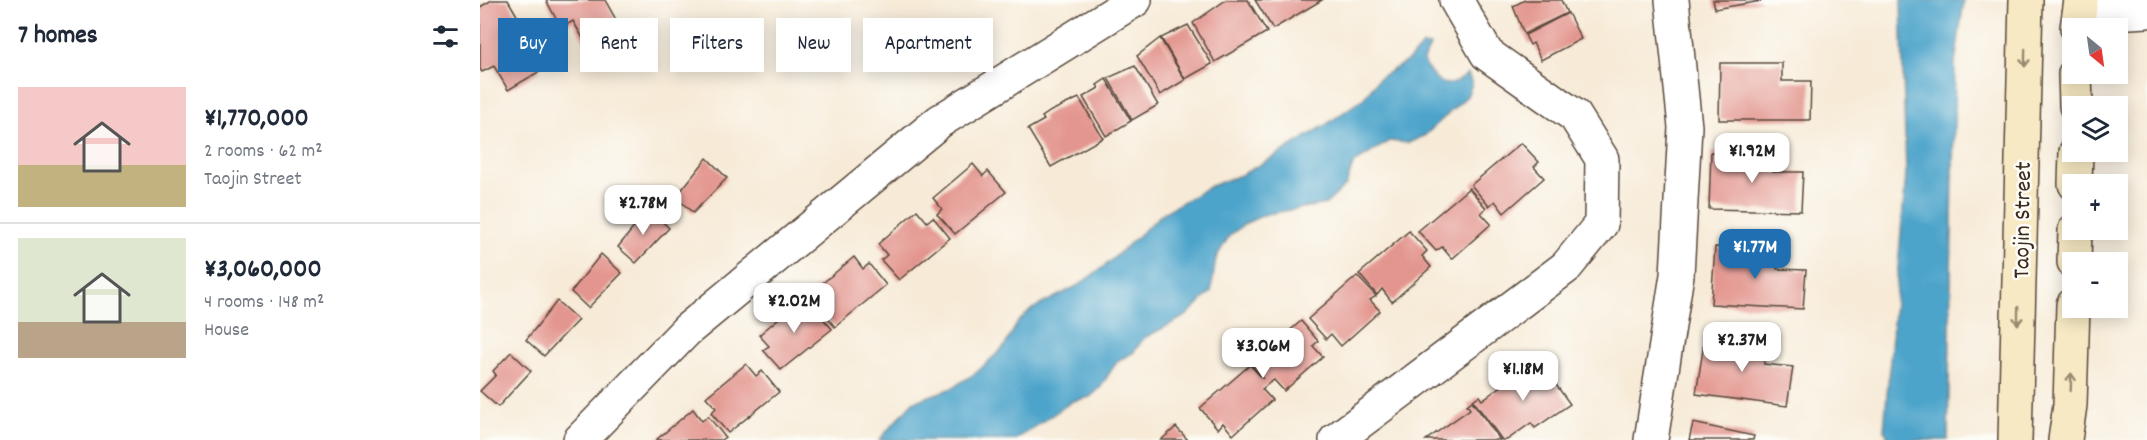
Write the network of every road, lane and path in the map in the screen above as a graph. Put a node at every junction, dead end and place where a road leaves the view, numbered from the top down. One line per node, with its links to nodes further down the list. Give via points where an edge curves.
1 (1135, 0): 8 (street, via 940,121 687,330)
2 (1456, 0): 9 (street, via 1487,54 1575,116 1602,159 1602,224 1566,267)
3 (1672, 0): 10 (street, via 1685,127 1677,275)
4 (2026, 0): 11 (street, Taojin Street, one-way to 11)
5 (2147, 11): 6 (street)
6 (2079, 15)
7 (2073, 318): 12 (street, one-way to 7)
8 (580, 440)
9 (1336, 440)
10 (1651, 440)
11 (2015, 440)
12 (2066, 440)

